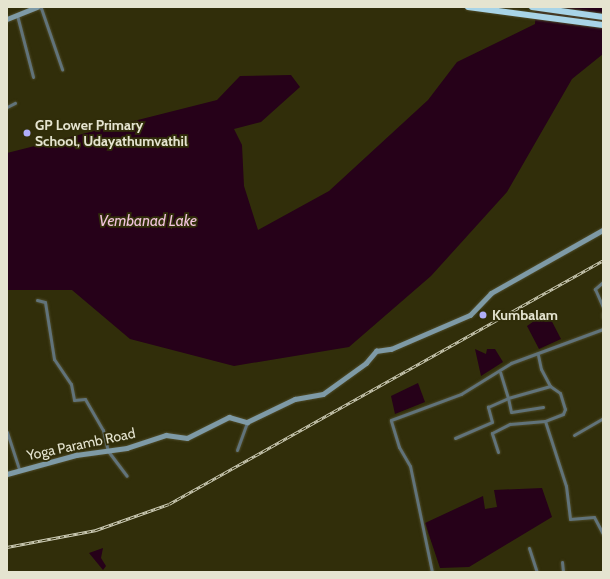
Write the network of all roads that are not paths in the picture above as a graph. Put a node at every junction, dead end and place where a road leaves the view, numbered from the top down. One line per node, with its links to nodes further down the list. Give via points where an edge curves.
1 (37, 7): 4 (street); 8 (street, via 41,8)
2 (468, 7): 7 (highway)
3 (532, 7): 5 (highway)
4 (17, 15): 6 (street); 9 (street)
5 (603, 17)
6 (7, 19)
7 (603, 25)
8 (62, 69)
9 (32, 77)
10 (15, 103): 11 (street)
11 (7, 107)
12 (603, 230): 26 (street, via 491,293 470,315 392,349 376,351 366,363 323,394 295,399)
13 (603, 282): 15 (street, via 595,289)
14 (38, 300): 31 (street, via 45,302 54,359 71,384 74,400 85,399 103,430)
15 (603, 307)
16 (603, 313): 17 (street)
17 (603, 317)
18 (603, 329): 19 (street)
19 (538, 355): 20 (street, via 511,363); 21 (street)
20 (500, 372): 22 (street); 39 (street, via 461,394 391,420 399,447 408,460)
21 (550, 386): 22 (street); 25 (street, via 560,393 565,409 563,414)
22 (508, 398): 23 (street, via 511,412); 29 (street, via 488,407 492,422 489,425)
23 (543, 407)
24 (603, 418): 28 (street)
25 (545, 421): 32 (street, via 510,424 492,433); 36 (street, via 566,486 570,519 594,517)
26 (247, 422): 30 (street); 31 (street, Yoga Paramb Road, via 232,416 187,438 166,434)
27 (7, 432): 33 (street)
28 (574, 435)
29 (455, 438)
30 (237, 450)
31 (108, 451): 33 (street, Yoga Paramb Road); 35 (street)
32 (498, 452)
33 (19, 468): 34 (street, Yoga Paramb Road)
34 (7, 474)
35 (127, 476)
36 (603, 534)
37 (529, 548): 40 (street)
38 (562, 562): 41 (street)
39 (432, 572)
40 (537, 572)
41 (563, 572)

